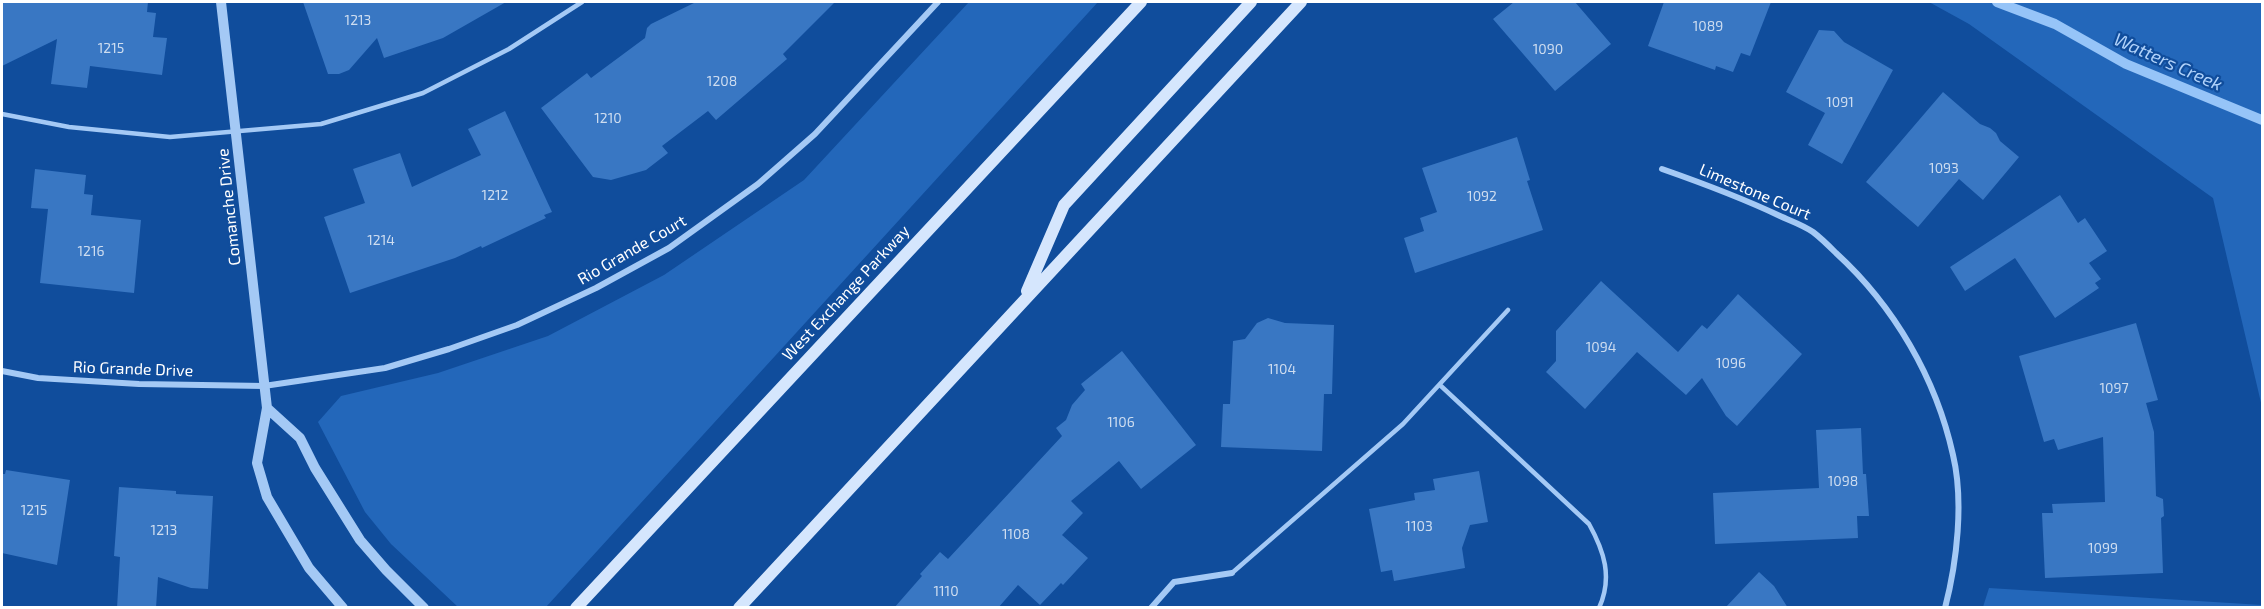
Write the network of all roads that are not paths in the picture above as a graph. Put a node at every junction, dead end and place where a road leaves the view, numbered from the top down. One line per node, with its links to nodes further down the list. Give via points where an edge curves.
1 (221, 2): 8 (street, Comanche Drive)
2 (582, 2): 8 (lane, via 509,48 423,93 321,124)
3 (938, 2): 13 (street, Rio Grande Court, via 815,134 758,184 669,248 517,325 449,350 385,368)
4 (1140, 2): 19 (main road, West Exchange Parkway)
5 (1251, 2): 10 (main road, via 1064,205)
6 (1301, 2): 10 (main road)
7 (2, 114): 8 (lane, via 69,126 170,136)
8 (236, 131): 13 (street, Comanche Drive)
9 (1662, 169): 23 (street, Limestone Court, via 1746,199 1813,232 1862,277 1902,330 1930,384 1953,455 1958,493 1952,578)
10 (1023, 301): 20 (main road)
11 (1508, 310): 14 (lane)
12 (2, 371): 13 (street, Rio Grande Drive, via 38,378 139,384)
13 (264, 386): 15 (street, Comanche Drive)
14 (1441, 386): 16 (lane, via 1340,481); 22 (lane, via 1589,524 1602,547 1606,573)
15 (267, 408): 17 (street, Comanche Drive, via 257,463 267,497 309,568); 18 (street, via 300,438 360,540)
16 (1232, 573): 21 (street, via 1174,582)
17 (343, 608)
18 (424, 608)
19 (576, 608)
20 (739, 608)
21 (1151, 608)
22 (1599, 608)
23 (1944, 608)

